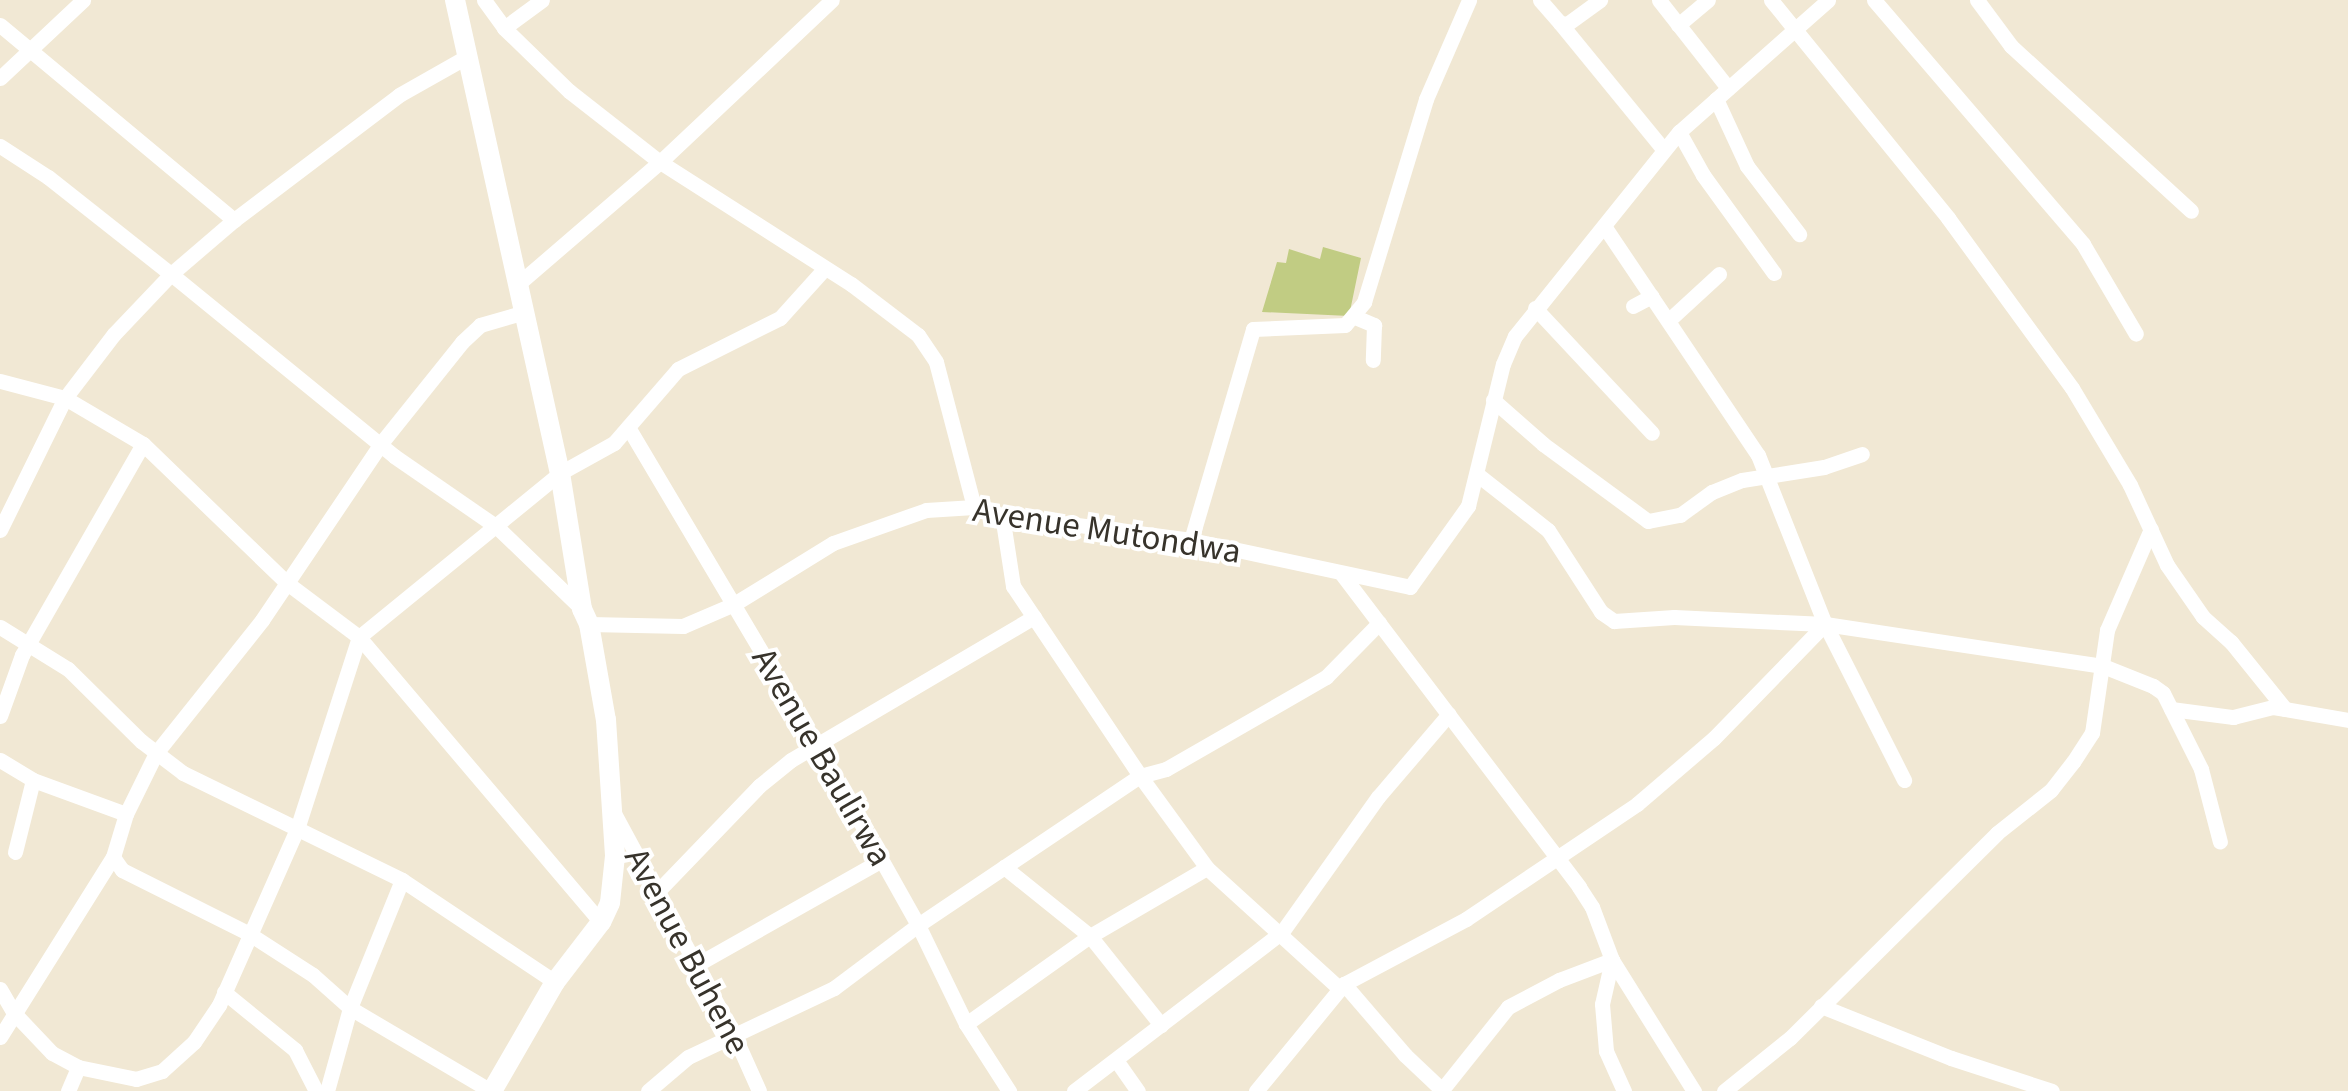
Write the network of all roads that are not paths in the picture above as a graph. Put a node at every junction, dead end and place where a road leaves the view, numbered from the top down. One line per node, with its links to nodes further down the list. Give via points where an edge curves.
1 (83, 0): 21 (street)
2 (456, 0): 22 (main road)
3 (484, 0): 19 (street)
4 (542, 0): 19 (street)
5 (832, 0): 28 (street)
6 (1481, 0): 15 (street)
7 (1540, 0): 16 (street)
8 (1600, 0): 16 (street, via 1573,22)
9 (1659, 0): 18 (street)
10 (1708, 0): 18 (street)
11 (1772, 0): 20 (street)
12 (1828, 0): 20 (street)
13 (1874, 0): 44 (street, via 2074,233)
14 (1977, 0): 29 (street, via 2011,46)
15 (1466, 7): 42 (street, via 1426,99)
16 (1560, 23): 27 (street)
17 (0, 25): 21 (street)
18 (1678, 25): 24 (street)
19 (504, 28): 28 (street)
20 (1795, 29): 24 (street); 60 (street, via 1948,218 2072,388)
21 (30, 48): 23 (street); 30 (street)
22 (468, 56): 30 (street, via 399,95); 37 (main road)
23 (0, 78)
24 (1722, 94): 25 (street); 32 (street, via 1748,166)
25 (1679, 132): 27 (street); 34 (street)
26 (0, 146): 35 (street)
27 (1664, 150): 31 (street)
28 (660, 162): 33 (street); 37 (street)
29 (2191, 211)
30 (234, 220): 35 (street)
31 (1604, 226): 38 (street); 40 (street)
32 (1800, 234)
33 (825, 268): 49 (street, via 780,318 664,380); 57 (street, via 928,348)
34 (1774, 273)
35 (172, 274): 47 (street); 51 (street)
36 (1719, 274): 43 (street)
37 (518, 284): 41 (main road)
38 (1652, 296): 39 (street); 43 (street)
39 (1633, 306)
40 (1535, 308): 48 (street, via 1507,350); 50 (street)
41 (524, 312): 51 (street, via 480,325); 54 (main road)
42 (1356, 317): 45 (street, via 1374,325); 62 (street, via 1346,326 1253,329)
43 (1669, 320): 56 (street)
44 (2136, 334)
45 (1373, 360)
46 (0, 381): 47 (street)
47 (65, 398): 52 (street); 61 (street)
48 (1493, 400): 55 (street); 56 (street, via 1648,522 1680,515 1742,480)
49 (628, 427): 54 (street, via 602,452); 65 (street, Avenue Baulirwa)
50 (1652, 433)
51 (382, 442): 59 (street); 64 (street)
52 (143, 444): 64 (street); 72 (street)
53 (1862, 454): 56 (street)
54 (560, 473): 59 (street); 66 (main road)
55 (1478, 475): 63 (street, Avenue Mutondwa, via 1468,506 1410,586); 69 (street, via 1541,522 1601,612 1614,621)
56 (1767, 477): 69 (street)
57 (974, 507): 58 (street, Avenue Mutondwa); 65 (street, Avenue Mutondwa, via 926,510 832,543)
58 (1002, 515): 62 (street, Avenue Mutondwa); 67 (street, via 1013,586)
59 (496, 527): 66 (street); 71 (street)
60 (2151, 529): 73 (street, via 2107,630); 75 (street, via 2203,616)
61 (0, 530)
62 (1192, 540): 63 (street, Avenue Mutondwa)
63 (1341, 573): 68 (street)
64 (287, 583): 71 (street); 80 (street)
65 (734, 604): 66 (street, Avenue Mutondwa, via 682,626); 79 (street, Avenue Baulirwa)
66 (586, 616): 85 (main road, via 606,720)
67 (1034, 617): 79 (street); 82 (street)
68 (1379, 623): 76 (street); 82 (street, via 1326,676 1166,769)
69 (1825, 624): 73 (street); 84 (street); 91 (street, via 1676,771)
70 (0, 627): 72 (street)
71 (359, 637): 87 (street); 97 (street)
72 (30, 645): 77 (street); 80 (street, via 68,669)
73 (2103, 666): 74 (street, via 2158,688); 108 (street, via 2091,737 2055,785)
74 (2172, 709): 75 (street, via 2234,716); 88 (street, via 2201,769)
75 (2285, 709): 78 (street)
76 (1449, 714): 91 (street); 99 (street, via 1378,797)
77 (0, 716)
78 (2348, 720)
79 (818, 746): 92 (street, Avenue Baulirwa); 96 (street, via 759,786)
80 (156, 753): 86 (street); 87 (street, via 213,792)
81 (0, 760): 83 (street)
82 (1140, 776): 93 (street); 94 (street)
83 (34, 780): 86 (street); 89 (street)
84 (1904, 780)
85 (613, 811): 96 (street, Avenue Buhene); 97 (main road, via 613,882)
86 (126, 814): 90 (street)
87 (297, 829): 95 (street); 100 (street)
88 (2220, 842)
89 (14, 852)
90 (114, 858): 100 (street, via 122,870); 110 (street)
91 (1556, 858): 102 (street, via 1592,907); 105 (street, via 1466,920)
92 (880, 860): 98 (street, Avenue Baulirwa); 103 (street)
93 (1004, 867): 98 (street); 101 (street)
94 (1207, 868): 99 (street); 101 (street)
95 (402, 880): 104 (street); 109 (street)
96 (656, 892): 103 (street, Avenue Buhene)
97 (601, 922): 104 (main road)
98 (918, 925): 111 (street, Avenue Baulirwa); 113 (street, via 834,988)
99 (1282, 932): 105 (street); 112 (street)
100 (248, 933): 107 (street); 109 (street)
101 (1090, 936): 111 (street); 112 (street)
102 (1612, 960): 119 (street, via 1508,1007); 129 (street, via 1602,1004 1606,1051); 130 (street)
103 (696, 965): 113 (street, Avenue Buhene)
104 (554, 982): 123 (main road)
105 (1342, 987): 118 (street); 119 (street)
106 (0, 989): 110 (street)
107 (224, 992): 117 (street, via 194,1042); 121 (street, via 295,1050)
108 (1821, 1006): 131 (street); 132 (street)
109 (350, 1008): 122 (street); 123 (street)
110 (14, 1013): 114 (street); 116 (street, via 52,1053)
111 (966, 1024): 126 (street, Avenue Baulirwa)
112 (1161, 1025): 115 (street)
113 (734, 1035): 124 (street, via 688,1057); 125 (street, Avenue Buhene)
114 (0, 1037)
115 (1116, 1060): 127 (street); 128 (street)
116 (78, 1068): 117 (street); 120 (street)
117 (138, 1085)
118 (1265, 1088)
119 (1442, 1090)
120 (68, 1091)
121 (316, 1091)
122 (327, 1091)
123 (492, 1091)
124 (648, 1091)
125 (759, 1091)
126 (1009, 1091)
127 (1074, 1091)
128 (1138, 1091)
129 (1624, 1091)
130 (1694, 1091)
131 (1724, 1091)
132 (2052, 1091)

